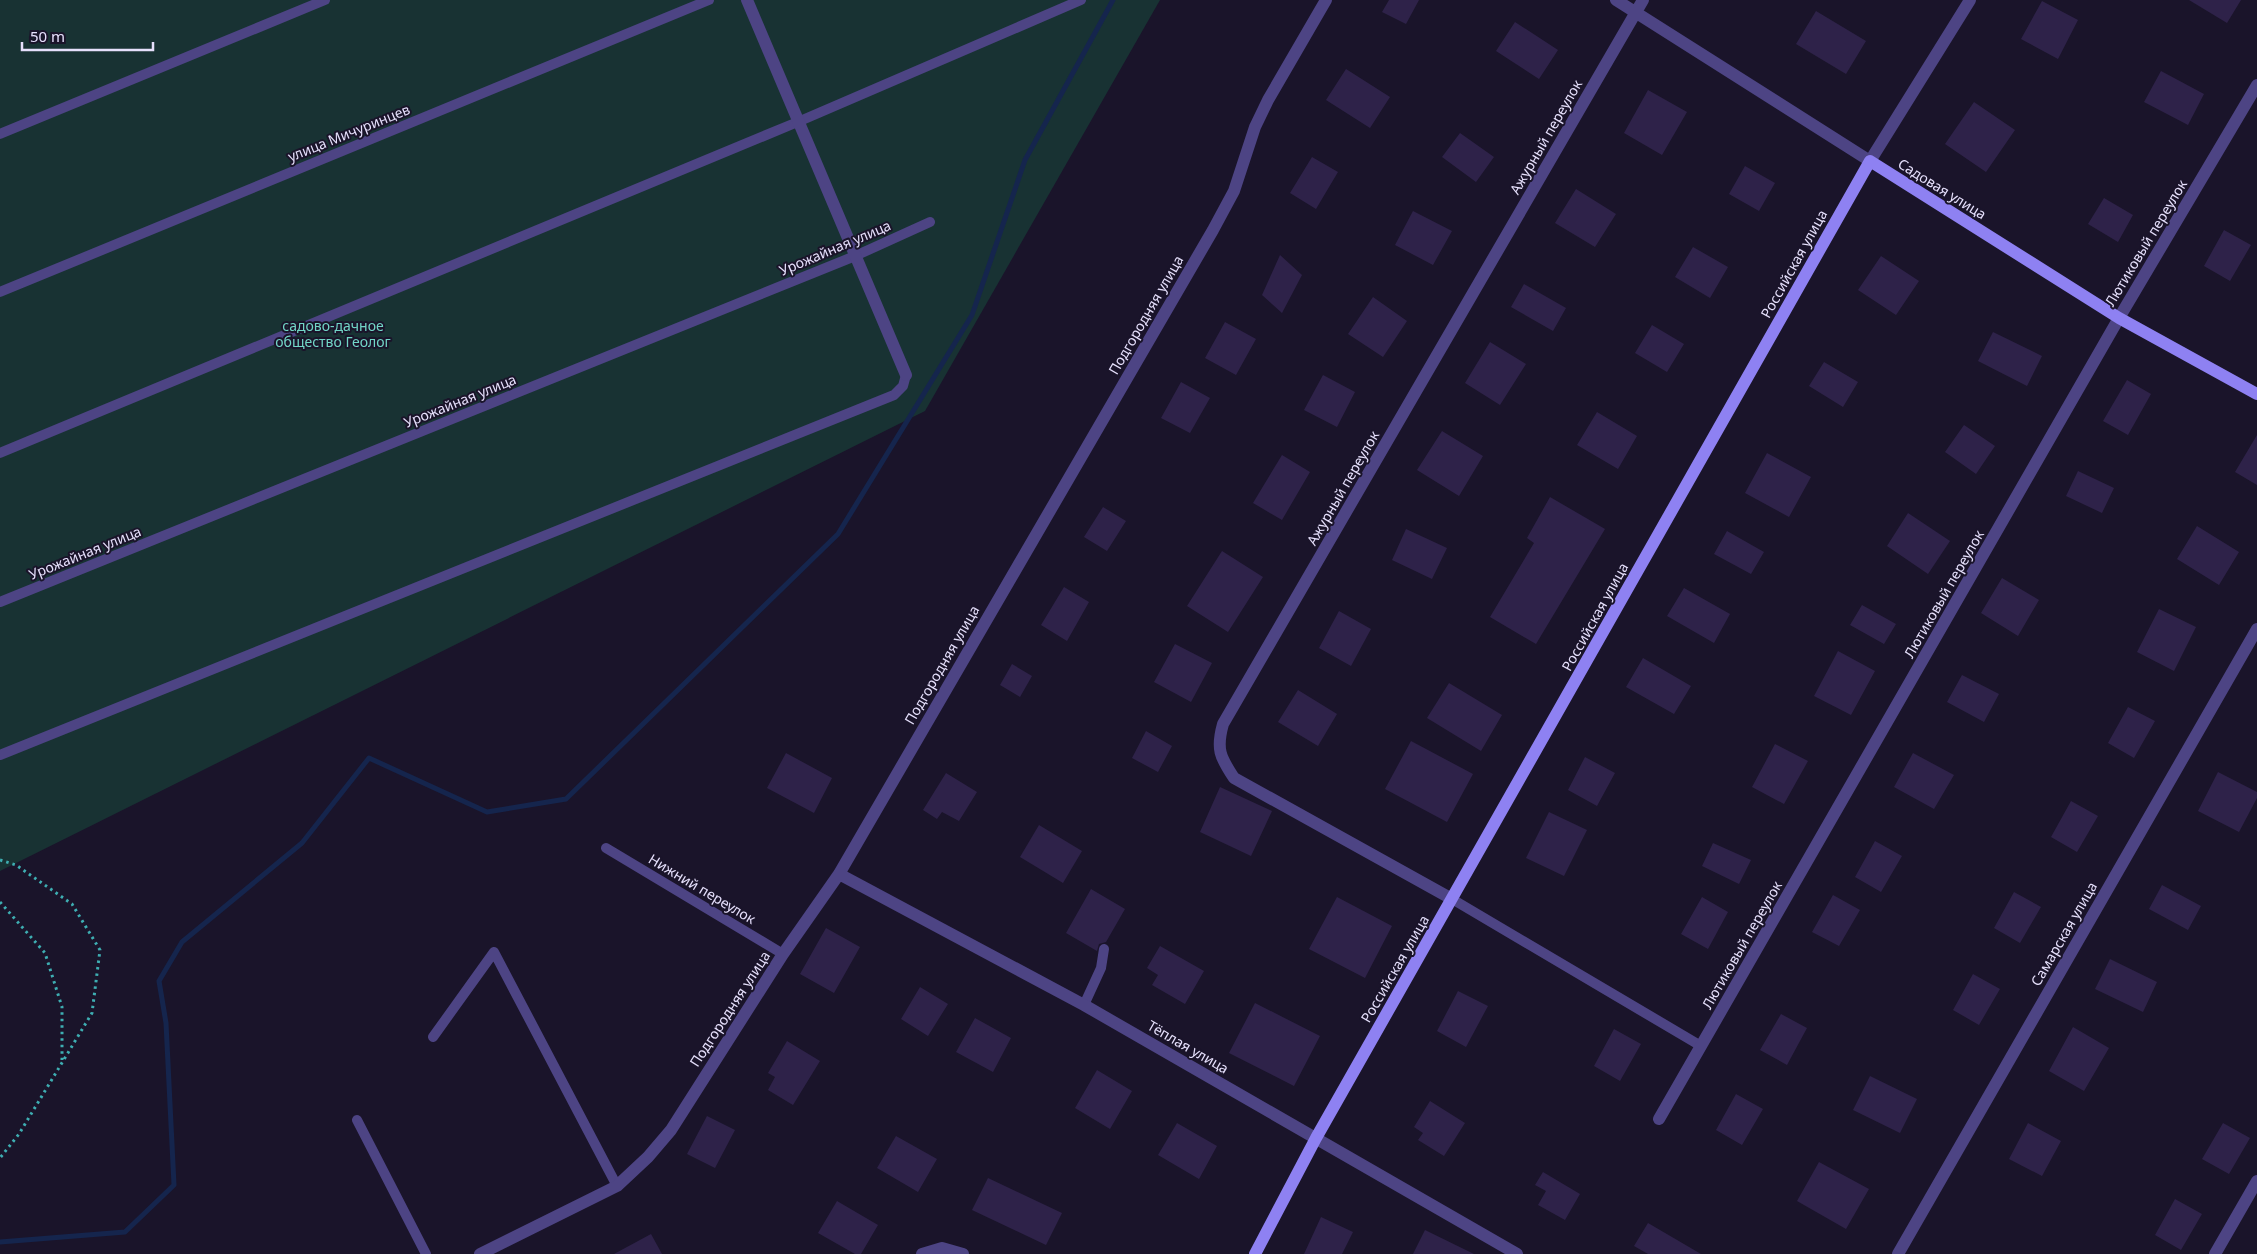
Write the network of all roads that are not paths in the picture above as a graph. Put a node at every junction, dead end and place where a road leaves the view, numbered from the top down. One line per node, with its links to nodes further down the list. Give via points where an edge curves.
1 (326, 0): 12 (lane)
2 (709, 0): 16 (lane, улица Мичуринцев)
3 (747, 0): 11 (street)
4 (1081, 0): 11 (lane)
5 (1326, 0): 25 (street, Подгородняя улица, via 1268,100 1255,127 1234,191 1213,230)
6 (1616, 0): 9 (street, Садовая улица)
7 (1642, 0): 9 (street, Ажурный переулок)
8 (1970, 0): 13 (street, Российская улица)
9 (1635, 12): 13 (street, Садовая улица); 26 (street, Ажурный переулок, via 1223,724 1219,739 1220,753 1234,778)
10 (2257, 85): 17 (street, Лютиковый переулок)
11 (800, 122): 15 (street); 20 (lane)
12 (0, 134)
13 (1870, 161): 17 (street, Садовая улица); 26 (street, Российская улица)
14 (930, 222): 15 (lane, Урожайная улица)
15 (855, 256): 18 (street); 21 (lane, Урожайная улица)
16 (0, 292)
17 (2119, 318): 19 (street, Садовая улица); 31 (street, Лютиковый переулок)
18 (906, 375): 23 (lane, via 903,386 894,395)
19 (2257, 394)
20 (0, 453)
21 (0, 602)
22 (2257, 629): 43 (street, Самарская улица)
23 (0, 755)
24 (606, 848): 28 (lane, Нижний переулок)
25 (839, 874): 28 (street, Подгородняя улица); 29 (street, Тёплая улица)
26 (1452, 899): 31 (lane); 34 (street, Российская улица)
27 (1104, 949): 29 (lane, via 1101,968)
28 (783, 954): 36 (street, Подгородняя улица, via 671,1130 648,1157)
29 (1084, 1005): 34 (street, Тёплая улица)
30 (433, 1037): 36 (lane, via 494,952)
31 (1701, 1046): 32 (street, Лютиковый переулок)
32 (1659, 1119)
33 (357, 1120): 37 (lane)
34 (1316, 1138): 41 (street, Российская улица); 42 (street, Тёплая улица)
35 (2257, 1181): 44 (street)
36 (616, 1186): 38 (street, Подгородняя улица)
37 (426, 1254)
38 (480, 1254)
39 (922, 1254): 40 (street, via 942,1248)
40 (963, 1254)
41 (1255, 1254)
42 (1517, 1254)
43 (1898, 1254)
44 (2215, 1254)

